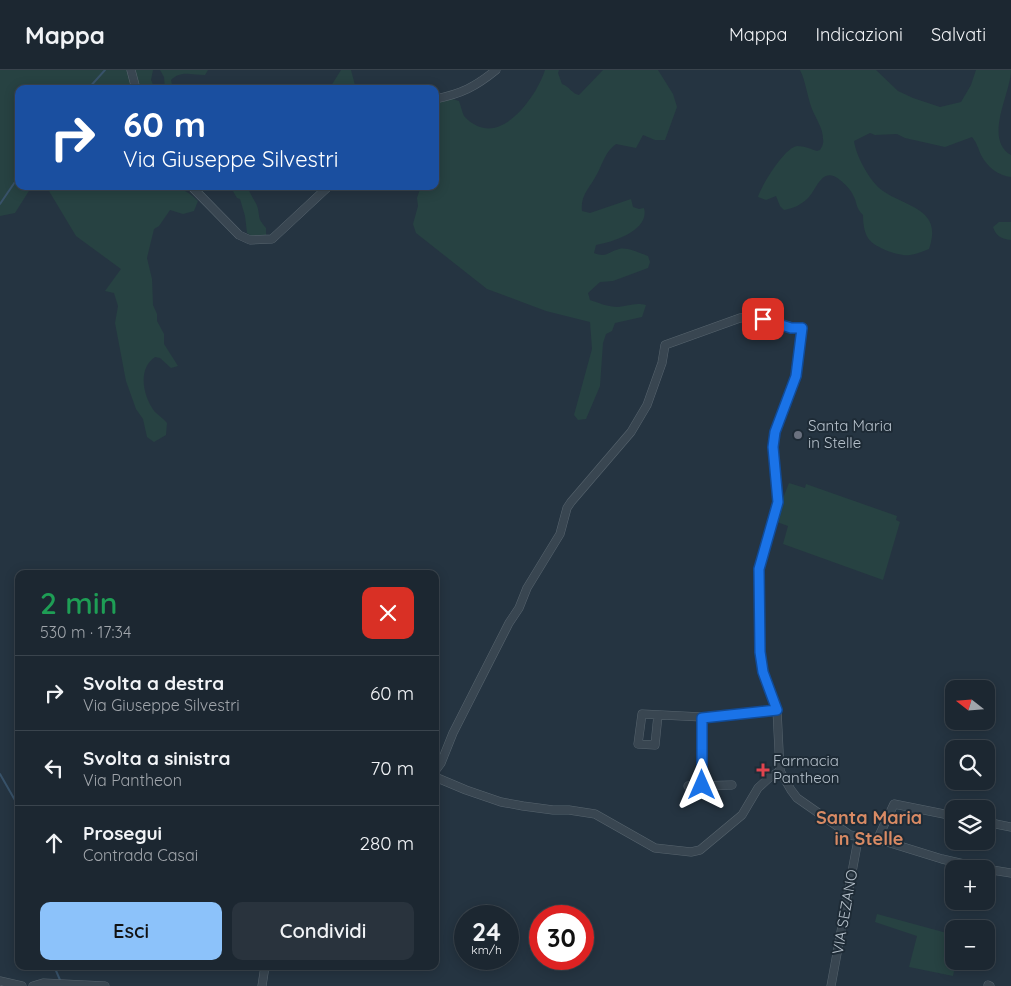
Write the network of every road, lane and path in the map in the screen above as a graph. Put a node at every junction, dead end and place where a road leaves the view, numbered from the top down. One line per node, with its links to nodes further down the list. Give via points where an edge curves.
1 (131, 70): 3 (street)
2 (496, 70): 4 (street, via 458,94)
3 (135, 85)
4 (439, 98)
5 (195, 190): 6 (street, via 239,234 250,240 272,239)
6 (326, 190)
7 (777, 710): 9 (street); 10 (street, via 763,672 760,652 759,569 778,502 773,447 775,432 796,376 802,328 750,316 665,345 647,405 631,432 567,508 560,534 527,588); 11 (street)
8 (658, 715): 9 (street)
9 (702, 718): 13 (street)
10 (439, 766)
11 (780, 772): 12 (street, via 758,788 742,815 700,850 691,852 655,848 595,814 501,802); 19 (street, via 798,798 846,833)
12 (439, 779)
13 (702, 785): 14 (street); 15 (street)
14 (732, 785)
15 (688, 786)
16 (945, 814): 20 (street, via 894,804)
17 (995, 824): 18 (street)
18 (1011, 827)
19 (860, 838): 20 (street); 30 (street, VIA SEZANO)
20 (877, 840): 21 (street)
21 (949, 860)
22 (995, 870): 23 (street)
23 (1011, 873)
24 (265, 970): 29 (street)
25 (0, 981): 26 (street)
26 (22, 986)
27 (32, 986): 28 (street)
28 (106, 986)
29 (262, 986)
30 (831, 986)

